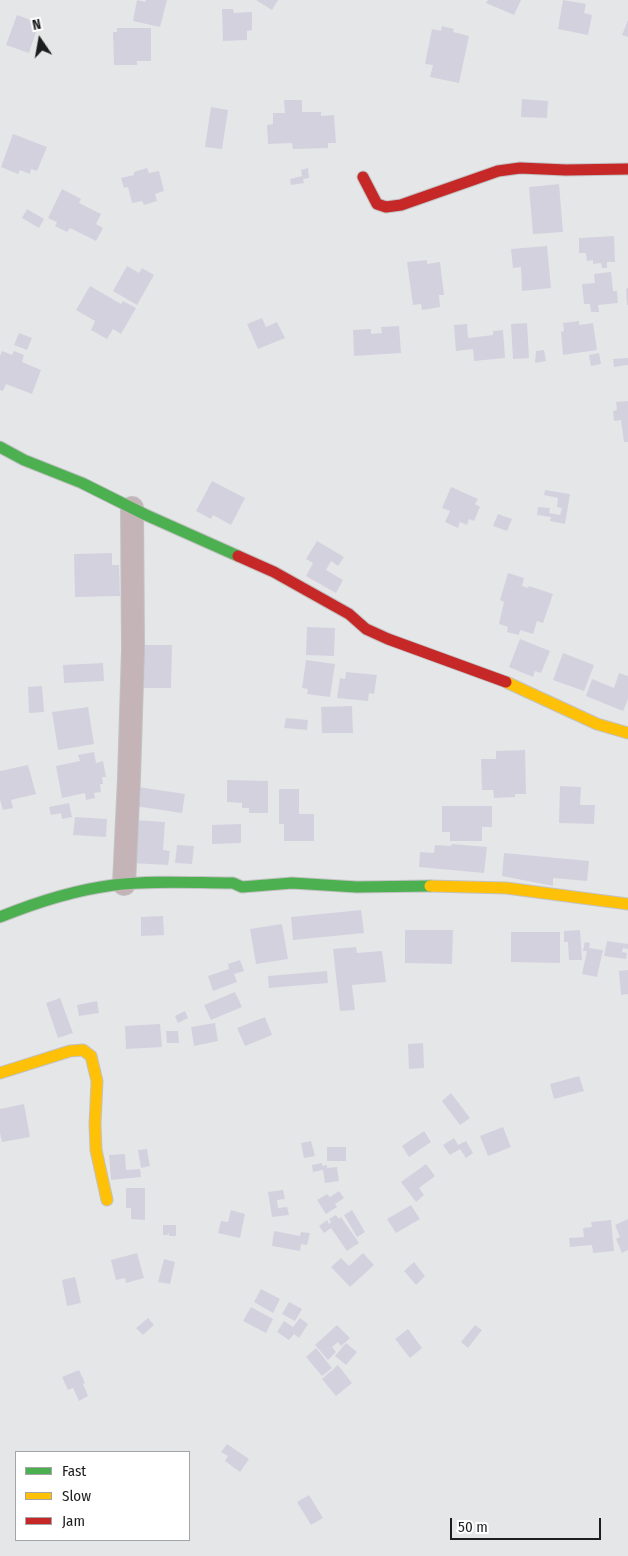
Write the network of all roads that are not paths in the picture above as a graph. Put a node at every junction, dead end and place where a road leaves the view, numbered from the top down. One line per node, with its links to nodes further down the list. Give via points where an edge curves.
1 (628, 169): 2 (street, via 520,168 498,171 420,199 386,207 377,204)
2 (363, 176)
3 (0, 447): 4 (street)
4 (132, 508): 5 (street, via 274,572 349,614 366,630 492,676 597,724); 6 (street, via 133,649)
5 (628, 733)
6 (124, 884): 7 (street, via 506,888); 8 (street, via 100,886 39,901)
7 (628, 904)
8 (0, 917)
9 (0, 1073): 10 (street, via 70,1051 83,1050 92,1056 98,1100 96,1150)
10 (107, 1200)

